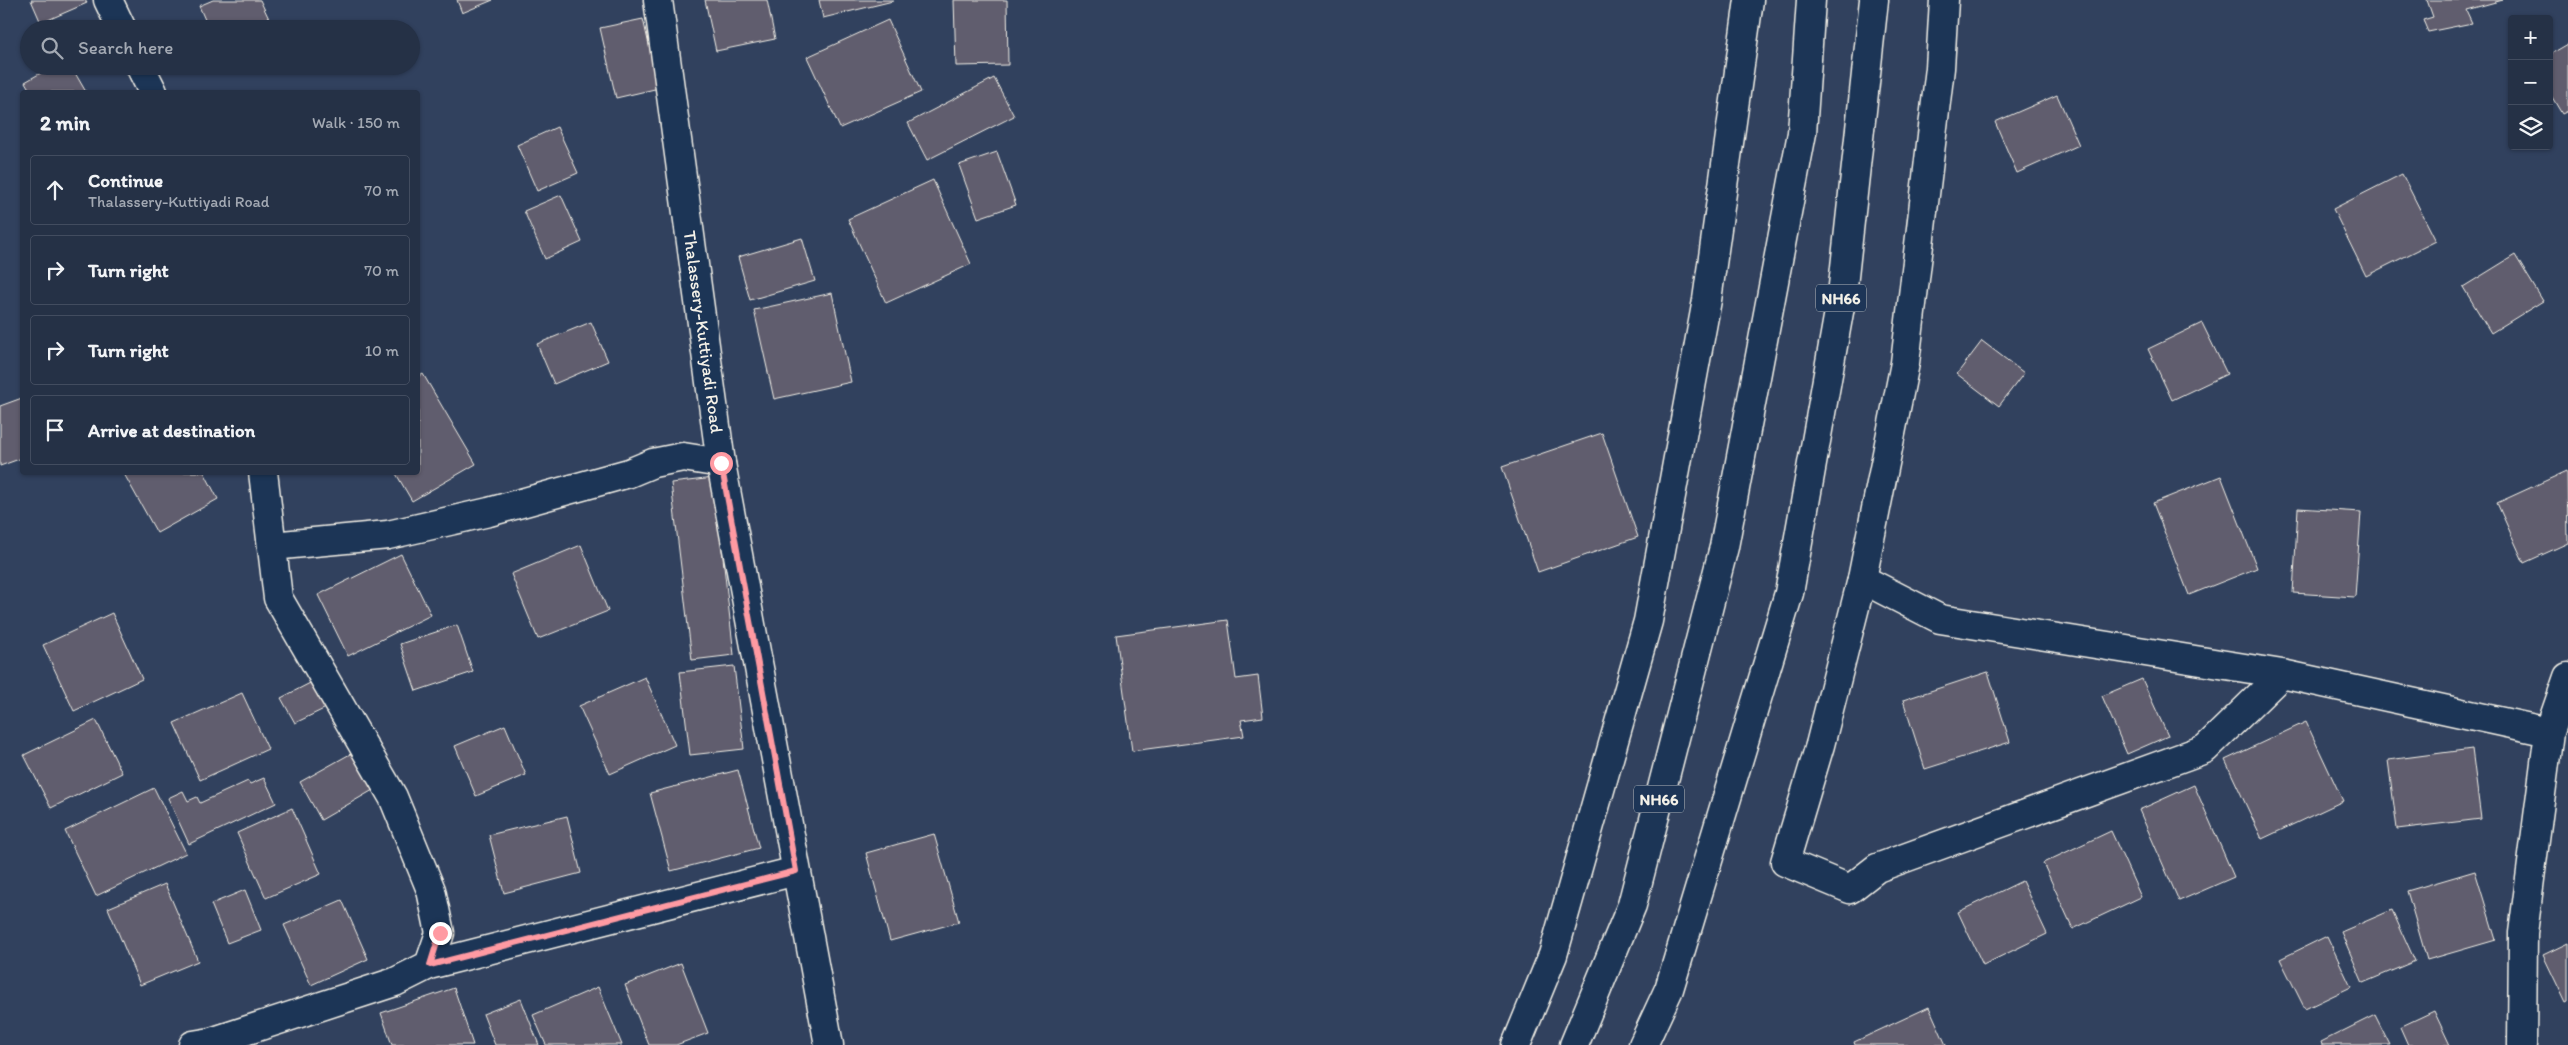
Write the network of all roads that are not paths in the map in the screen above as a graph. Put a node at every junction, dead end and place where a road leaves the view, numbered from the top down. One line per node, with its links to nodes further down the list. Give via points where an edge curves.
1 (108, 0): 7 (main road)
2 (658, 0): 10 (main road, Thalassery-Kuttiyadi Road)
3 (1749, 0): 21 (main road, via 1707,300 1648,621 1553,955)
4 (1811, 0): 22 (main road, NH66, via 1802,133 1724,547 1632,905)
5 (1874, 0): 23 (main road, NH66, via 1842,295 1789,593 1669,989)
6 (1944, 0): 13 (main road, via 1940,68 1905,363)
7 (118, 20)
8 (144, 75): 9 (main road)
9 (152, 90)
10 (721, 463): 12 (main road, via 683,457 490,512 397,533); 17 (main road, Thalassery-Kuttiyadi Road)
11 (263, 475): 12 (main road)
12 (272, 546): 18 (main road, via 278,598 393,797 431,890 440,933)
13 (1862, 579): 14 (main road, via 1940,620); 14 (main road, via 1786,862 1850,889 1877,868 2205,749)
14 (2282, 674): 16 (main road)
15 (2568, 677): 16 (main road)
16 (2549, 732): 24 (main road, via 2523,933)
17 (796, 871): 18 (main road); 20 (main road, Thalassery-Kuttiyadi Road)
18 (430, 965): 19 (main road, via 395,982 211,1042)
19 (192, 1045)
20 (829, 1045)
21 (1516, 1045)
22 (1574, 1045)
23 (1643, 1045)
24 (2522, 1045)

